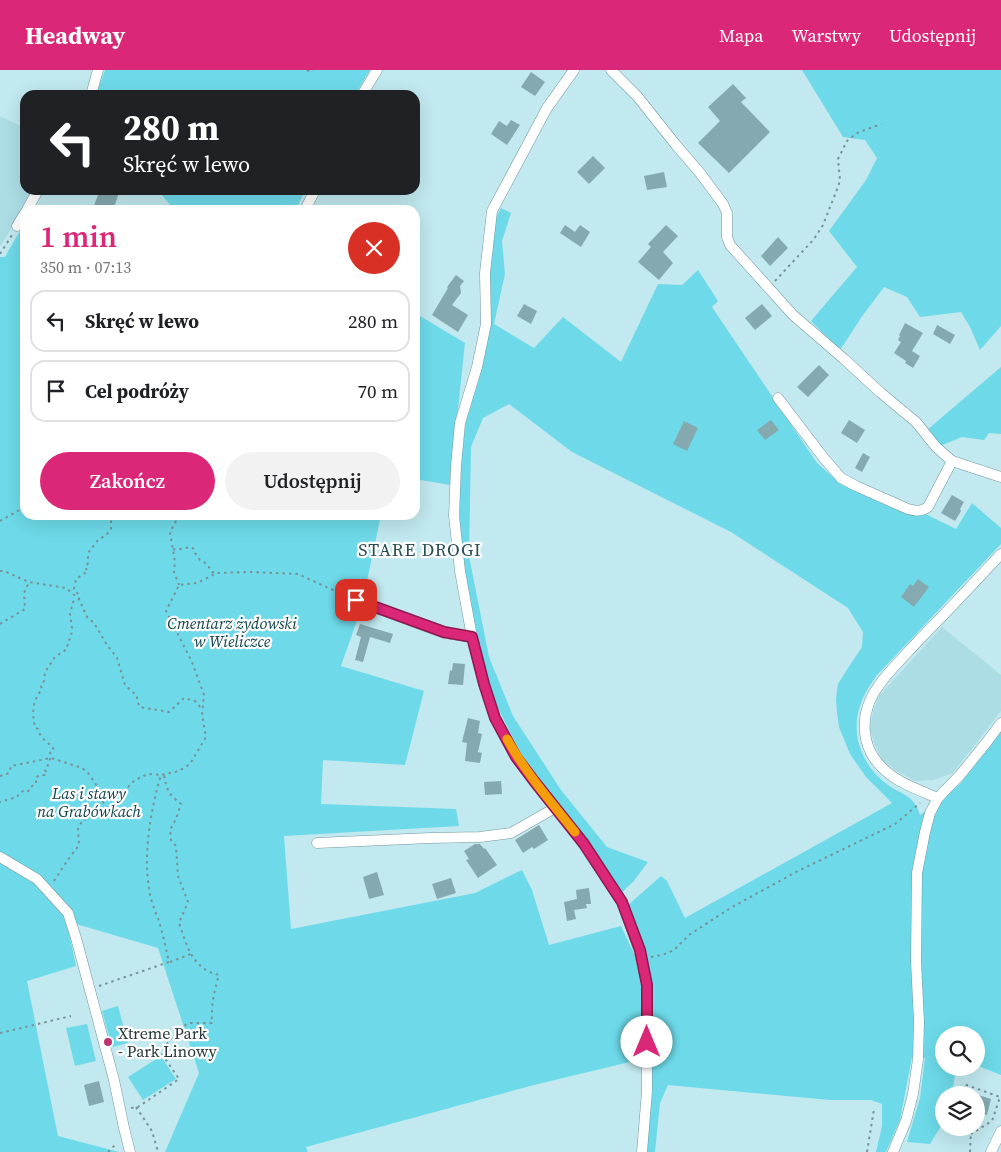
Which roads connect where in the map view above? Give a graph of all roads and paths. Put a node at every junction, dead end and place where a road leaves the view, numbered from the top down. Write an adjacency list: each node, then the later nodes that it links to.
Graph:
1 (98, 70): 7 (street)
2 (307, 70): 3 (path)
3 (312, 70)
4 (377, 70): 8 (street)
5 (574, 70): 31 (street)
6 (612, 70): 13 (street)
7 (92, 90)
8 (365, 90)
9 (881, 124): 13 (path)
10 (20, 221): 11 (street)
11 (17, 226): 12 (path)
12 (0, 254)
13 (768, 288): 15 (street)
14 (778, 398): 15 (street)
15 (952, 461): 16 (street)
16 (1001, 477)
17 (20, 510): 20 (path)
18 (112, 520): 28 (path)
19 (176, 520): 21 (path)
20 (0, 521)
21 (173, 548): 24 (path); 26 (path)
22 (1001, 554): 37 (street)
23 (0, 571): 25 (path)
24 (217, 572): 26 (path); 29 (path)
25 (29, 582): 28 (path); 30 (path)
26 (179, 585): 32 (path)
27 (360, 588): 29 (street)
28 (79, 598): 32 (path); 34 (path)
29 (356, 600): 31 (street)
30 (0, 624)
31 (472, 637): 39 (street)
32 (203, 710): 35 (path)
33 (1001, 722): 37 (street)
34 (51, 758): 36 (path); 38 (path); 40 (path)
35 (163, 774): 40 (path); 44 (path); 46 (path)
36 (0, 776)
37 (933, 796): 45 (path); 62 (street)
38 (0, 802)
39 (555, 808): 41 (street); 45 (street)
40 (111, 814): 43 (path)
41 (317, 844)
42 (0, 856): 43 (street)
43 (47, 890): 47 (street)
44 (191, 954): 46 (path); 52 (path)
45 (641, 958): 60 (street)
46 (170, 962): 47 (path)
47 (89, 990): 54 (street)
48 (71, 1016): 49 (path)
49 (0, 1033)
50 (985, 1091): 51 (path)
51 (1001, 1097): 55 (path)
52 (136, 1107): 54 (path); 59 (path)
53 (874, 1109): 61 (path)
54 (120, 1111): 58 (street)
55 (985, 1125)
56 (1001, 1131): 64 (street)
57 (971, 1136): 63 (path)
58 (130, 1152)
59 (158, 1152)
60 (642, 1152)
61 (867, 1152)
62 (893, 1152)
63 (970, 1152)
64 (991, 1152)

